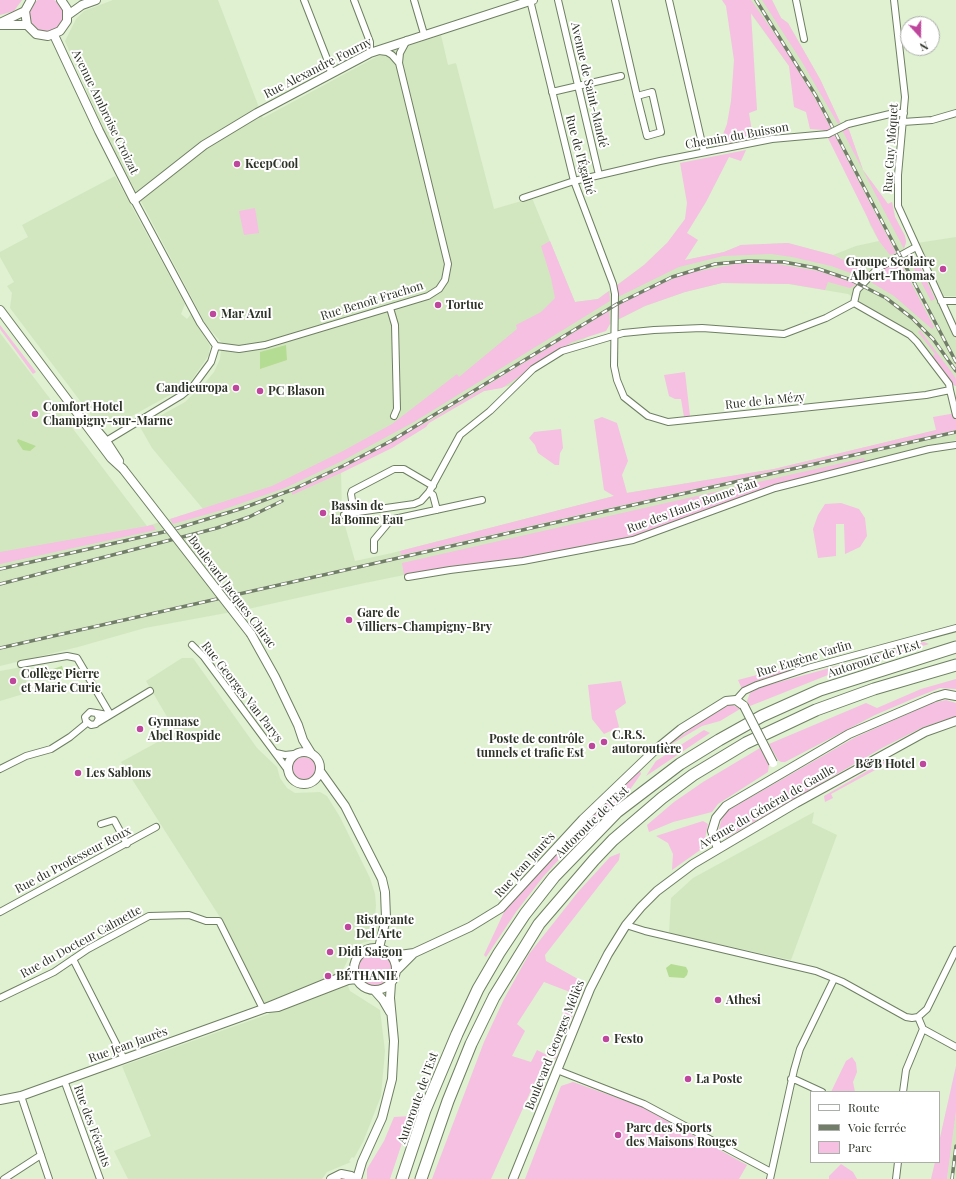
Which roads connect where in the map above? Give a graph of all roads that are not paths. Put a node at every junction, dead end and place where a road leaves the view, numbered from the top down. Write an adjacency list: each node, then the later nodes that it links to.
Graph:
1 (32, 0): 13 (main road)
2 (61, 0): 14 (main road)
3 (96, 0): 14 (main road)
4 (304, 0): 23 (street)
5 (354, 0): 21 (street)
6 (414, 0): 17 (street)
7 (531, 0): 17 (main road, Rue Alexandre Fourny); 26 (street, Rue de l'Égalité)
8 (558, 0): 25 (street, Avenue de Saint-Mandé)
9 (615, 0): 27 (street)
10 (669, 0): 31 (street)
11 (796, 0): 19 (street)
12 (894, 0): 28 (street, Rue Guy Môquet)
13 (25, 11): 15 (main road); 16 (main road)
14 (68, 15): 18 (main road)
15 (0, 24): 16 (main road)
16 (28, 25): 18 (main road)
17 (424, 34): 20 (main road, Rue Alexandre Fourny)
18 (54, 35): 35 (main road, Avenue Ambroise Croizat)
19 (804, 39)
20 (407, 40): 21 (main road, Rue Alexandre Fourny); 22 (street)
21 (372, 52): 22 (street); 23 (main road, Rue Alexandre Fourny)
22 (400, 63): 40 (street, Rue Benoît Frachon)
23 (331, 74): 35 (main road, Rue Alexandre Fourny)
24 (621, 76): 25 (street)
25 (577, 86): 26 (street); 32 (street, Avenue de Saint-Mandé)
26 (552, 92): 33 (street, Rue de l'Égalité)
27 (637, 96): 27 (street)
28 (904, 113): 30 (street, Rue Guy Môquet); 31 (street, Chemin du Buisson, bridge)
29 (956, 113): 30 (street)
30 (903, 122): 36 (street, Rue Guy Môquet)
31 (704, 152): 32 (street, Chemin du Buisson)
32 (599, 175): 33 (street, Chemin du Buisson)
33 (574, 182): 34 (street, Chemin du Buisson); 43 (street, Rue de l'Égalité)
34 (523, 198)
35 (134, 200): 44 (street)
36 (916, 247): 37 (street, Rue Guy Môquet); 39 (street)
37 (941, 301): 38 (street); 42 (street, Rue Guy Môquet)
38 (956, 301)
39 (854, 303): 43 (street); 46 (street)
40 (390, 308): 44 (street, Rue Benoît Frachon); 49 (street)
41 (0, 310): 45 (main road)
42 (956, 333)
43 (614, 337): 46 (street, Rue de la Mézy); 53 (street)
44 (216, 346): 51 (street)
45 (55, 383): 47 (main road); 50 (main road)
46 (950, 390): 48 (street)
47 (69, 401): 50 (main road); 51 (main road)
48 (956, 415)
49 (394, 416)
50 (85, 420): 51 (main road, Boulevard Jacques Chirac)
51 (103, 443): 76 (main road, Boulevard Jacques Chirac, bridge)
52 (956, 445): 62 (street, Rue des Hauts Bonne Eau)
53 (433, 486): 54 (street); 58 (street)
54 (429, 492): 56 (street); 57 (street)
55 (482, 500): 57 (street)
56 (395, 507): 58 (street); 60 (street)
57 (437, 510): 60 (street)
58 (354, 513): 59 (street)
59 (344, 515)
60 (397, 518): 61 (street)
61 (374, 550)
62 (408, 577)
63 (956, 628): 70 (street, Rue Eugène Varlin)
64 (192, 645): 77 (street, Rue Georges Van Parys)
65 (956, 647): 130 (highway, Autoroute de l’Est)
66 (21, 664): 72 (street)
67 (956, 665): 131 (highway)
68 (150, 691): 72 (street)
69 (956, 696): 81 (main road)
70 (736, 700): 80 (main road, bridge); 88 (main road, Rue Eugène Varlin)
71 (97, 714): 72 (street); 74 (street); 75 (street)
72 (109, 714): 75 (street)
73 (956, 721): 92 (main road, Avenue du Général de Gaulle)
74 (87, 723): 75 (street); 82 (street)
75 (97, 723)
76 (303, 740): 78 (main road); 79 (main road, Boulevard Jacques Chirac)
77 (276, 752): 78 (street, Rue Georges Van Parys); 83 (street, Rue Georges Van Parys)
78 (296, 753): 79 (main road); 83 (main road)
79 (311, 753): 84 (main road, Boulevard Jacques Chirac)
80 (773, 764): 81 (main road); 85 (main road)
81 (787, 768): 85 (main road)
82 (0, 769)
83 (288, 769): 86 (main road)
84 (320, 770): 86 (main road); 87 (main road, Boulevard Jacques Chirac)
85 (773, 778): 92 (main road)
86 (310, 783): 87 (main road)
87 (330, 787): 95 (main road, Boulevard Jacques Chirac)
88 (583, 819): 97 (main road, Rue Jean Jaurès)
89 (101, 824): 91 (street)
90 (156, 827): 91 (street, Rue du Professeur Roux)
91 (127, 844): 93 (street, Rue du Professeur Roux)
92 (718, 849): 94 (main road, Avenue du Général de Gaulle)
93 (0, 912)
94 (626, 925): 103 (street); 113 (main road, Boulevard Georges Méliès)
95 (379, 948): 98 (main road); 100 (main road)
96 (956, 950): 109 (street)
97 (414, 953): 98 (main road, Rue Jean Jaurès); 101 (main road, Rue Jean Jaurès)
98 (392, 956): 101 (main road)
99 (73, 959): 106 (street, Rue du Docteur Calmette); 107 (street, Rue du Docteur Calmette); 112 (street)
100 (354, 969): 102 (main road); 107 (main road, Rue Jean Jaurès)
101 (396, 971): 104 (main road, Rue Jean Jaurès)
102 (356, 979): 105 (main road); 107 (main road, Rue Jean Jaurès)
103 (834, 979): 109 (street); 114 (street)
104 (391, 983): 105 (main road); 108 (main road)
105 (375, 991): 108 (main road)
106 (0, 998)
107 (263, 1009): 112 (main road, Rue Jean Jaurès)
108 (392, 1016): 121 (main road)
109 (918, 1017): 110 (street)
110 (923, 1029): 111 (street); 117 (street)
111 (956, 1047)
112 (124, 1059): 115 (main road, Rue Jean Jaurès)
113 (557, 1070): 124 (street); 132 (main road, Boulevard Georges Méliès)
114 (791, 1079): 116 (street); 124 (street)
115 (64, 1080): 118 (main road, Rue Jean Jaurès); 127 (street, Rue des Fécants)
116 (820, 1091)
117 (903, 1091)
118 (21, 1096): 119 (main road, Rue Jean Jaurès); 120 (street)
119 (0, 1100)
120 (41, 1155): 125 (street); 126 (street)
121 (362, 1162): 123 (main road); 129 (main road)
122 (898, 1163): 133 (street)
123 (347, 1174): 128 (main road); 129 (main road)
124 (771, 1176)
125 (4, 1179)
126 (49, 1179)
127 (100, 1179)
128 (330, 1179)
129 (356, 1179)
130 (402, 1179)
131 (421, 1179)
132 (513, 1179)
133 (896, 1179)

